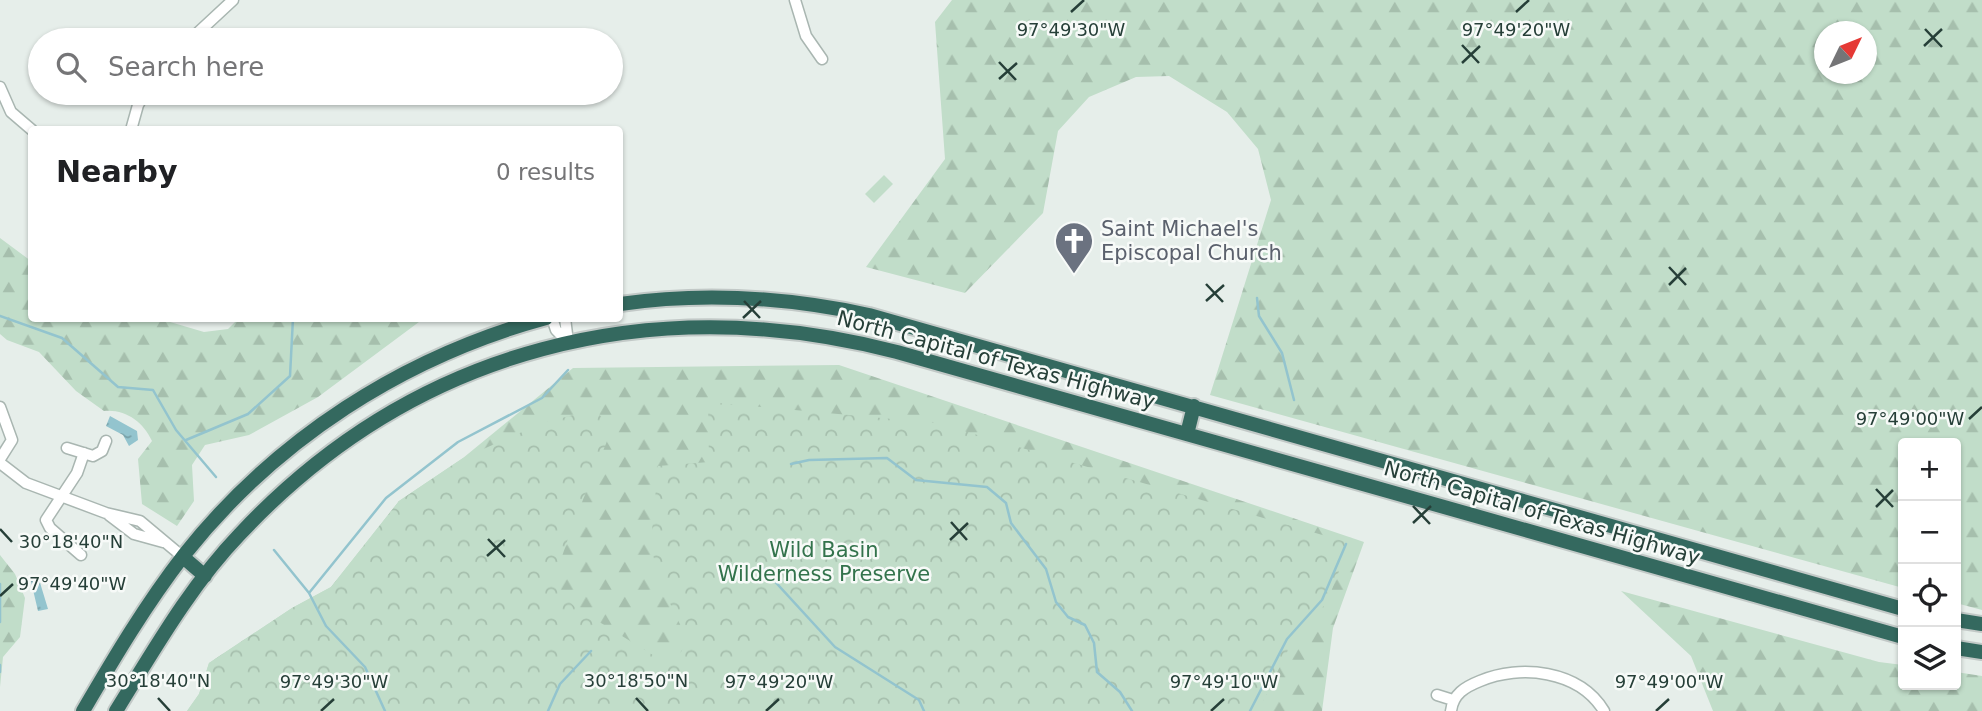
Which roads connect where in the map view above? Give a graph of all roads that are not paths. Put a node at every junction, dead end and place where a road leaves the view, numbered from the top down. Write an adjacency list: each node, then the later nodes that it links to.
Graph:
1 (233, 0): 3 (street)
2 (795, 0): 4 (street)
3 (203, 28)
4 (822, 59)
5 (0, 87): 7 (street)
6 (138, 105): 8 (street)
7 (28, 126)
8 (132, 126)
9 (623, 304): 14 (highway, North Capital of Texas Highway)
10 (535, 322): 27 (highway)
11 (553, 322): 13 (street)
12 (566, 322): 13 (street)
13 (568, 342): 16 (highway, North Capital of Texas Highway); 28 (highway, North Capital of Texas Highway)
14 (1194, 406): 16 (highway); 29 (highway, North Capital of Texas Highway)
15 (0, 407): 20 (street)
16 (1187, 434): 32 (highway, North Capital of Texas Highway)
17 (106, 442): 19 (street)
18 (67, 448): 19 (street)
19 (84, 453): 21 (street)
20 (0, 461): 21 (street)
21 (61, 496): 22 (street); 26 (street)
22 (106, 513): 23 (street); 24 (street)
23 (141, 521): 24 (street); 25 (street)
24 (134, 534): 25 (street)
25 (167, 544): 27 (street)
26 (81, 555)
27 (183, 557): 28 (highway); 37 (highway)
28 (205, 576): 38 (highway, North Capital of Texas Highway)
29 (1898, 608)
30 (1961, 621): 31 (highway)
31 (1982, 624)
32 (1898, 636)
33 (1961, 649): 34 (highway)
34 (1982, 652)
35 (1437, 695): 36 (street)
36 (1452, 706): 39 (street)
37 (83, 711)
38 (116, 711)
39 (1604, 711)

